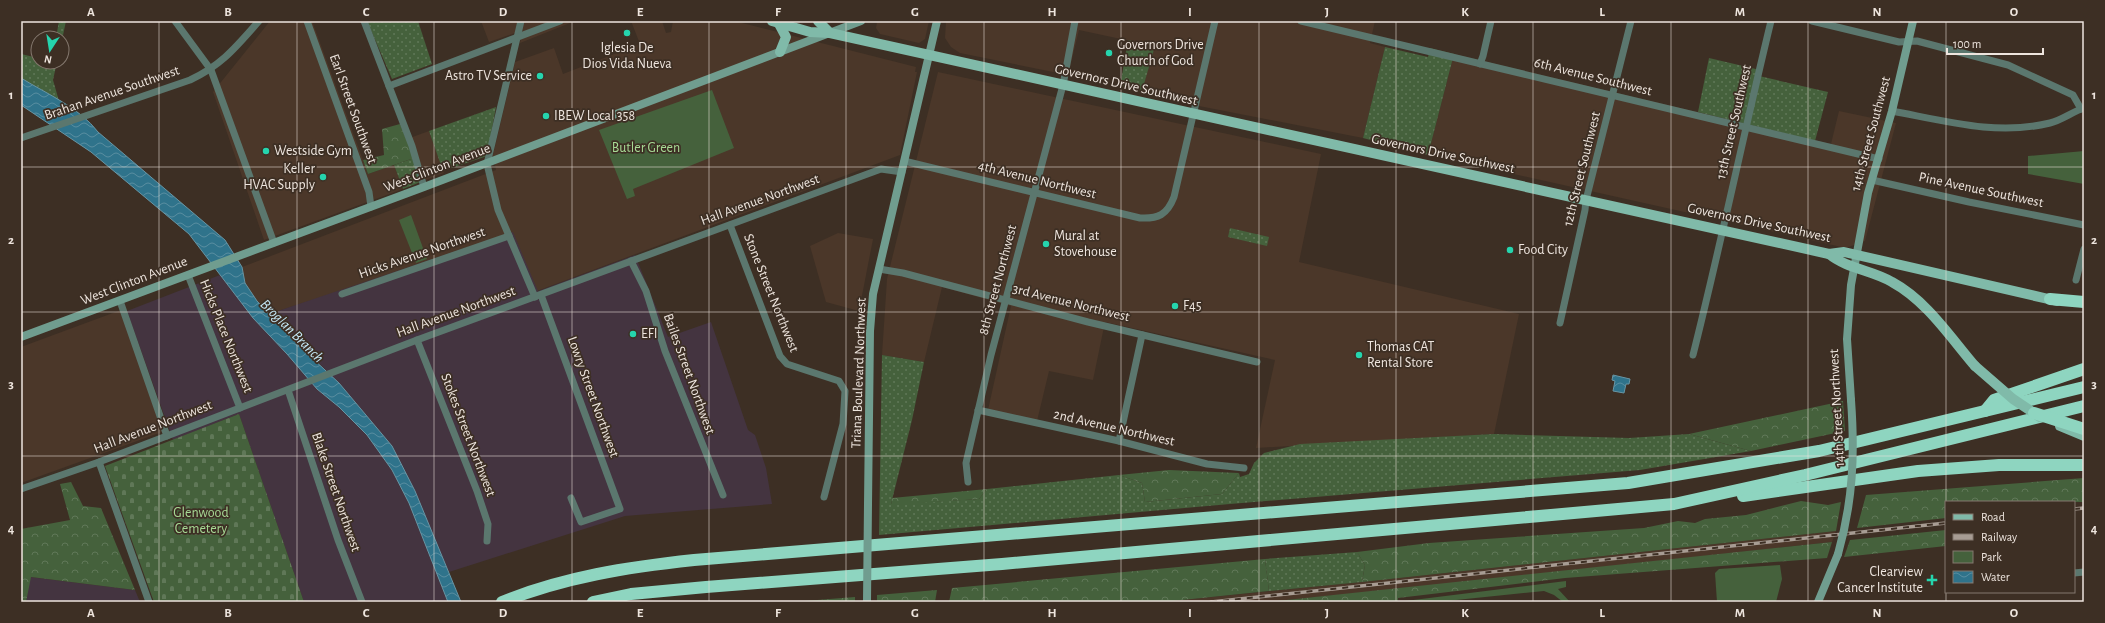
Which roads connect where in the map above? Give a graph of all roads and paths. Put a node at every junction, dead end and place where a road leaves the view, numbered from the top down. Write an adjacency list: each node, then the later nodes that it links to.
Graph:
1 (174, 21): 26 (street)
2 (259, 21): 26 (street, Brahan Avenue Southwest)
3 (306, 21): 43 (street, Earl Street Southwest)
4 (364, 21): 28 (street)
5 (521, 21): 21 (street)
6 (560, 21): 21 (street)
7 (795, 21): 19 (street)
8 (818, 21): 20 (main road)
9 (861, 21): 20 (street, West Clinton Avenue)
10 (937, 21): 24 (street, Triana Boulevard Northwest)
11 (1075, 21): 27 (street, 8th Street Northwest)
12 (1216, 21): 32 (street)
13 (1301, 21): 25 (street, 6th Avenue Southwest)
14 (1491, 21): 25 (street)
15 (1631, 21): 29 (street, 12th Street Southwest)
16 (1771, 21): 33 (street, 13th Street Southwest)
17 (1812, 21): 22 (street)
18 (1913, 21): 22 (street, 14th Street Southwest)
19 (778, 23): 20 (main road, Governors Drive Southwest); 23 (main road)
20 (830, 33): 23 (street, West Clinton Avenue); 24 (main road, Governors Drive Southwest)
21 (517, 38): 28 (street); 37 (street)
22 (1908, 42): 30 (street); 31 (street, 14th Street Southwest)
23 (780, 52): 37 (street, West Clinton Avenue)
24 (930, 56): 27 (main road, Governors Drive Southwest); 36 (street, Triana Boulevard Northwest)
25 (1480, 64): 29 (street, 6th Avenue Southwest)
26 (211, 70): 34 (street, Brahan Avenue Southwest); 48 (street)
27 (1063, 85): 32 (main road, Governors Drive Southwest); 41 (street, 8th Street Northwest)
28 (389, 86): 40 (street)
29 (1613, 95): 33 (street, 6th Avenue Southwest); 42 (street, 12th Street Southwest)
30 (2082, 109): 31 (street)
31 (1892, 111): 35 (street, 14th Street Southwest)
32 (1193, 114): 41 (street, 4th Avenue Northwest); 42 (main road, Governors Drive Southwest)
33 (1746, 128): 35 (street, 6th Avenue Southwest); 46 (street, 13th Street Southwest)
34 (21, 138)
35 (1878, 159): 39 (street, 14th Street Southwest)
36 (904, 161): 38 (street, Triana Boulevard Northwest); 41 (street, 4th Avenue Northwest)
37 (487, 164): 40 (street, West Clinton Avenue); 47 (street, Lowry Street Northwest)
38 (902, 172): 44 (street, Hall Avenue Northwest); 54 (street, Triana Boulevard Northwest)
39 (1872, 180): 45 (street, Pine Avenue Southwest); 51 (street, 14th Street Southwest)
40 (424, 187): 43 (street, West Clinton Avenue)
41 (1035, 192): 60 (street, 8th Street Northwest)
42 (1586, 200): 46 (main road, Governors Drive Southwest); 64 (street, 12th Street Southwest)
43 (371, 207): 48 (street, West Clinton Avenue)
44 (730, 225): 52 (street, Hall Avenue Northwest); 88 (street, Stone Street Northwest)
45 (2084, 225)
46 (1723, 230): 50 (main road, Governors Drive Southwest); 68 (street, 13th Street Southwest)
47 (509, 236): 57 (street, Hicks Avenue Northwest); 58 (street, Lowry Street Northwest)
48 (274, 243): 55 (street, West Clinton Avenue)
49 (2084, 249): 56 (street)
50 (1829, 254): 51 (main road, Governors Drive Southwest); 53 (main road)
51 (1857, 255): 53 (street, 14th Street Northwest); 59 (main road, Governors Drive Southwest)
52 (631, 261): 58 (street, Hall Avenue Northwest); 87 (street, Bailes Street Northwest)
53 (1856, 267): 77 (main road, bridge); 97 (street, 14th Street Northwest, bridge)
54 (879, 269): 60 (street, 3rd Avenue Northwest); 96 (street, Triana Boulevard Northwest, bridge)
55 (188, 275): 61 (street, West Clinton Avenue); 74 (street, Hicks Place Northwest)
56 (2076, 280)
57 (342, 294)
58 (538, 296): 67 (street, Hall Avenue Northwest); 89 (street, Lowry Street Northwest)
59 (2050, 299): 62 (highway); 63 (main road, Governors Drive Southwest)
60 (1006, 300): 65 (street, 3rd Avenue Northwest); 75 (street, 8th Street Northwest)
61 (120, 301): 66 (street, West Clinton Avenue); 79 (street)
62 (2084, 302)
63 (2084, 308)
64 (1560, 323)
65 (1142, 335): 69 (street, 3rd Avenue Northwest); 81 (street)
66 (21, 337)
67 (417, 340): 72 (street, Hall Avenue Northwest); 91 (street, Stokes Street Northwest)
68 (1693, 355)
69 (1257, 362)
70 (2084, 369): 76 (highway)
71 (2084, 387): 76 (highway)
72 (288, 390): 74 (street, Hall Avenue Northwest); 93 (street, Blake Street Northwest)
73 (2084, 406): 90 (highway)
74 (240, 408): 79 (street, Hall Avenue Northwest)
75 (978, 410): 81 (street, 2nd Avenue Northwest); 85 (street, 8th Street Northwest)
76 (1985, 411): 94 (highway)
77 (2034, 413): 78 (highway, bridge); 80 (main road, bridge)
78 (2084, 429)
79 (167, 436): 82 (street, Hall Avenue Northwest)
80 (2084, 436)
81 (1119, 441): 84 (street, 2nd Avenue Northwest)
82 (99, 462): 86 (street, Hall Avenue Northwest); 92 (street)
83 (2084, 465): 90 (highway)
84 (1244, 468)
85 (968, 482)
86 (21, 489)
87 (724, 495)
88 (824, 497)
89 (571, 498)
90 (1674, 504): 95 (highway)
91 (487, 541)
92 (149, 602)
93 (362, 602)
94 (502, 602)
95 (593, 602)
96 (867, 602)
97 (1818, 602)

